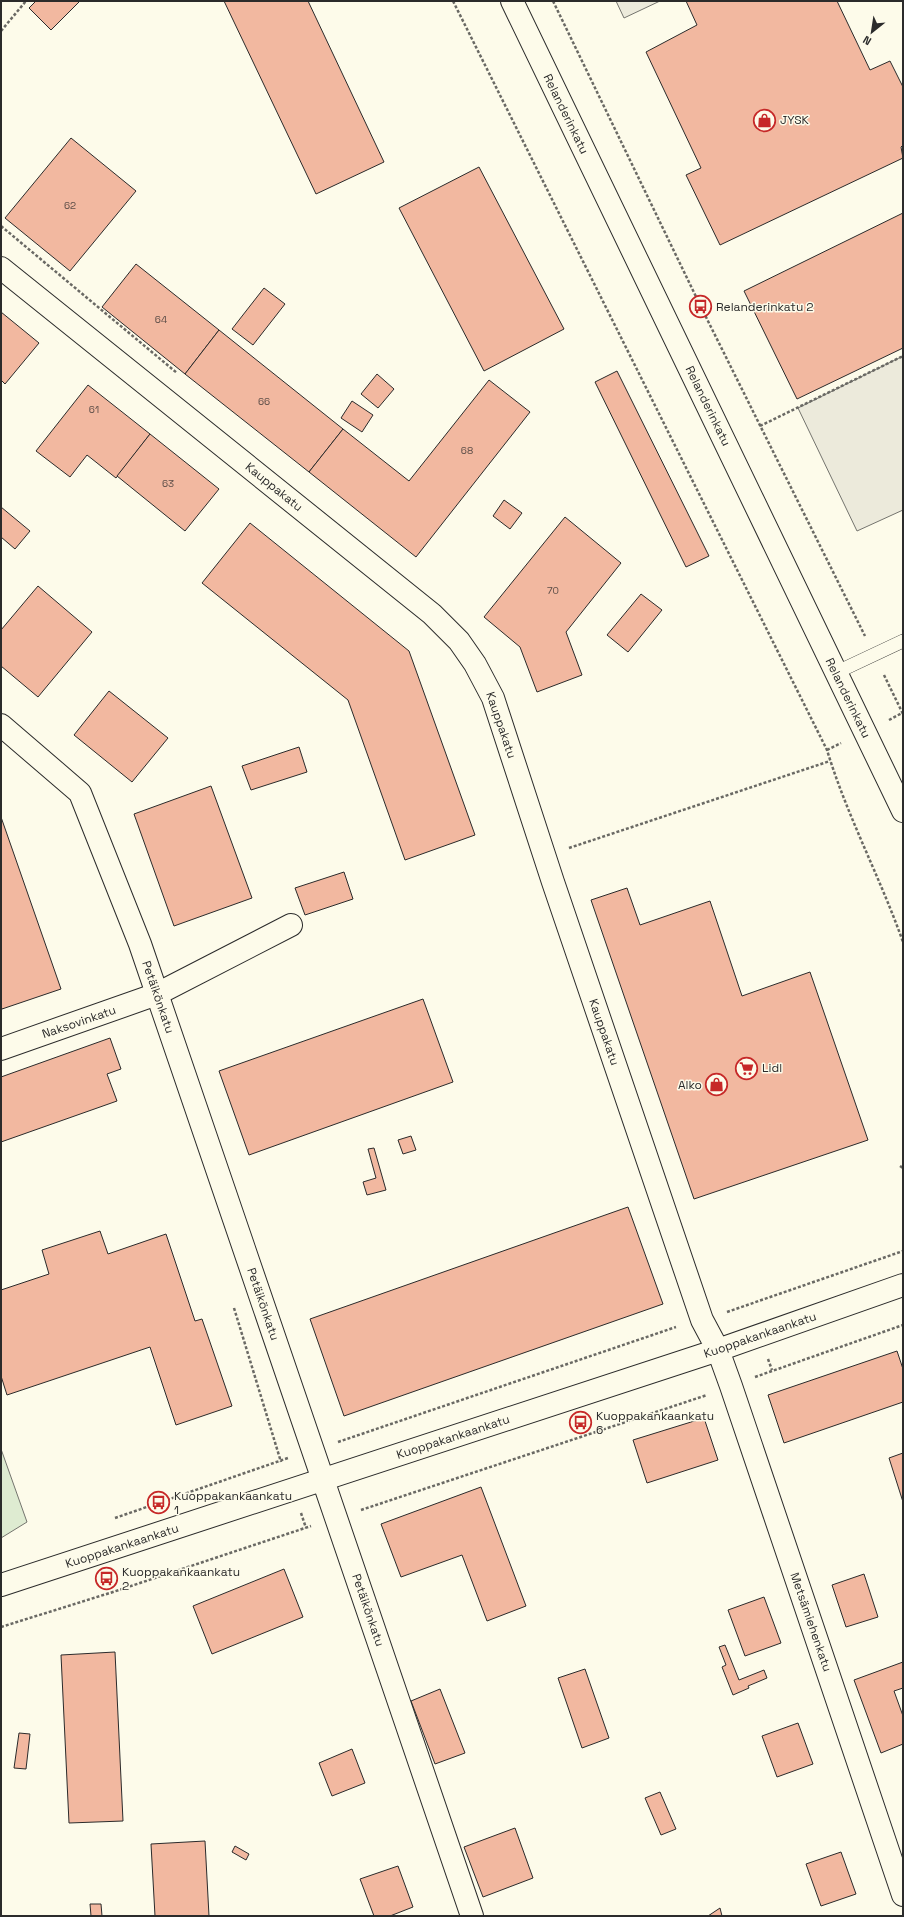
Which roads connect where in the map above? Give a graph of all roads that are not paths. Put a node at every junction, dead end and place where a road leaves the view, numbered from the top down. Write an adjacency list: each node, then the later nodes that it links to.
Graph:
1 (512, 1): 4 (street, Relanderinkatu)
2 (1, 268): 12 (street, Kauppakatu)
3 (903, 641): 4 (lane)
4 (835, 673): 6 (street, Relanderinkatu)
5 (1, 725): 9 (street, Petäikönkatu)
6 (898, 785): 7 (street, Relanderinkatu)
7 (903, 811)
8 (291, 925): 9 (street, Naksovinkatu)
9 (157, 994): 10 (street, Naksovinkatu); 13 (street, Petäikönkatu)
10 (1, 1049)
11 (903, 1284): 12 (street, Kuoppakankaankatu)
12 (718, 1350): 13 (street, Kuoppakankaankatu); 15 (street, Metsämiehenkatu)
13 (324, 1480): 14 (street, Kuoppakankaankatu); 16 (street, Petäikönkatu)
14 (1, 1585)
15 (903, 1895)
16 (472, 1916)

